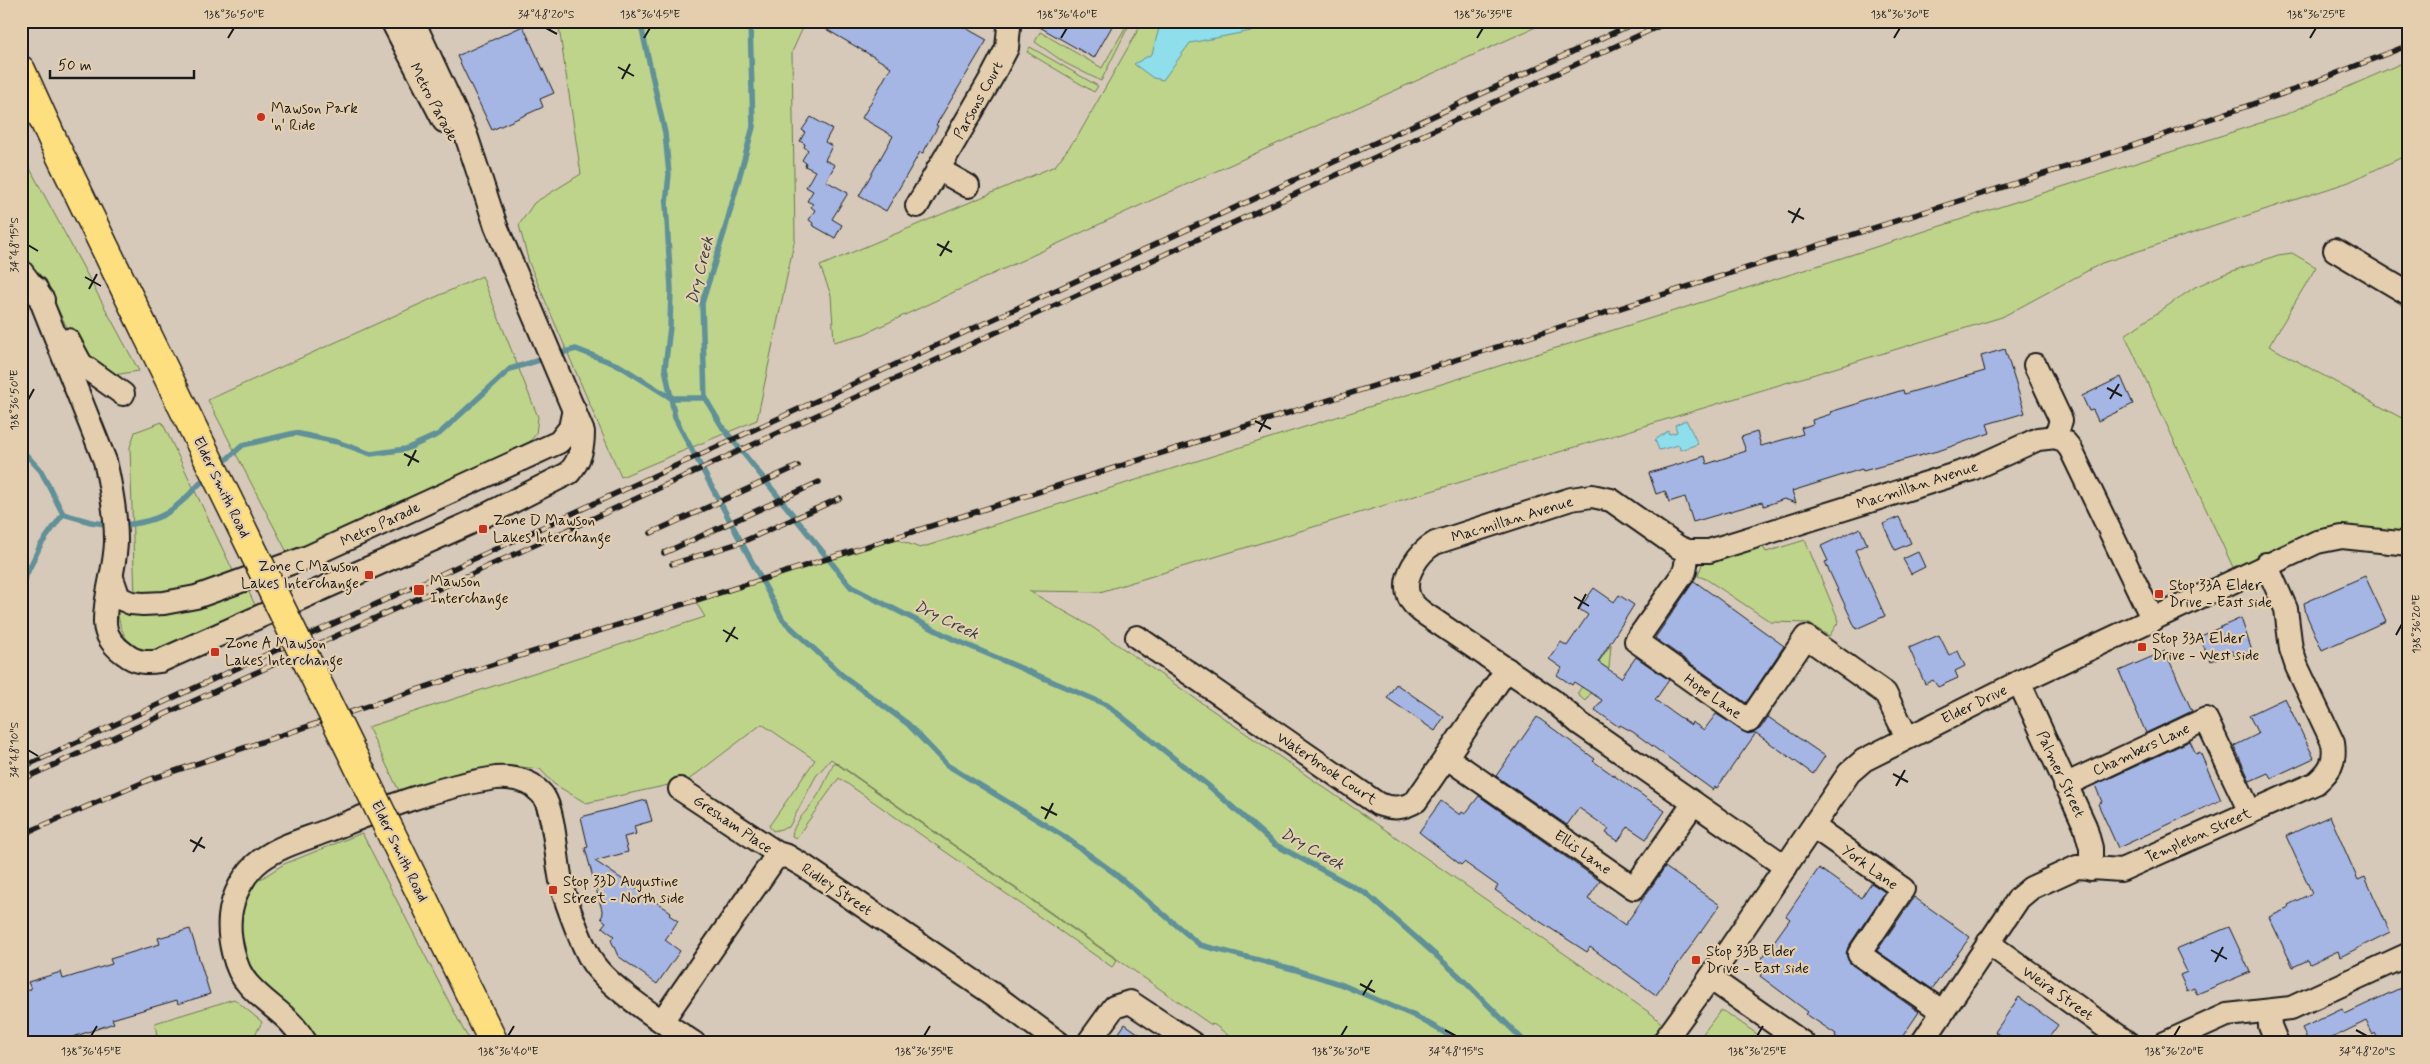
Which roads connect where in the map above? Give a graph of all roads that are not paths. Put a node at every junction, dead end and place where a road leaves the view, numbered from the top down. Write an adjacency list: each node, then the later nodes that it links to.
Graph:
1 (392, 21): 8 (street, Metro Parade)
2 (413, 21): 8 (street, Metro Parade)
3 (1006, 23): 7 (street, Parsons Court)
4 (21, 70): 6 (main road, Elder Smith Road)
5 (21, 88): 6 (main road, Elder Smith Road)
6 (56, 147): 44 (main road, Elder Smith Road, bridge)
7 (938, 169): 9 (street); 10 (street, Parsons Court)
8 (480, 179): 17 (street, Metro Parade)
9 (968, 186)
10 (917, 206)
11 (2335, 250): 14 (street)
12 (21, 271): 13 (street)
13 (36, 288): 16 (street); 22 (street)
14 (2409, 294)
15 (2035, 365): 18 (street)
16 (122, 394)
17 (574, 408): 22 (street, Metro Parade); 22 (street)
18 (2056, 437): 20 (street, Macmillan Avenue); 23 (street)
19 (2409, 544): 21 (street, Elder Drive)
20 (1688, 551): 25 (street, Macmillan Avenue); 27 (street, Hope Lane)
21 (2266, 564): 23 (street, Elder Drive); 32 (street, Templeton Street)
22 (112, 578)
23 (2153, 620): 26 (street, Elder Drive)
24 (1137, 637): 28 (street, Waterbrook Court)
25 (1507, 669): 28 (street, Waterbrook Court); 31 (street, Macmillan Avenue)
26 (2019, 682): 27 (street, Elder Drive); 29 (street, Palmer Street)
27 (1907, 737): 33 (street, Elder Drive)
28 (1446, 757): 31 (street, Ellis Lane)
29 (2065, 785): 32 (street, Chambers Lane); 36 (street, Palmer Street)
30 (680, 788): 34 (street, Gresham Place)
31 (1694, 803): 35 (street, Macmillan Avenue)
32 (2250, 812): 36 (street, Templeton Street)
33 (1814, 827): 35 (street, Elder Drive); 41 (street, York Lane)
34 (787, 856): 42 (street, Ridley Street); 46 (street, Ridley Street)
35 (1786, 867): 39 (street, Elder Drive)
36 (2091, 869): 37 (street, Templeton Street)
37 (1988, 943): 41 (street, Templeton Street); 52 (street, Weira Street)
38 (2409, 954): 40 (street)
39 (1710, 978): 49 (street, Elder Drive); 50 (street)
40 (2269, 1011): 53 (street); 54 (street)
41 (1943, 1012): 51 (street, Templeton Street)
42 (662, 1021): 43 (street); 45 (street)
43 (306, 1043)
44 (494, 1043)
45 (694, 1043)
46 (1059, 1043)
47 (1088, 1043): 48 (street)
48 (1192, 1043)
49 (1663, 1043)
50 (1803, 1043)
51 (1922, 1043)
52 (2128, 1043)
53 (2165, 1043)
54 (2277, 1043)

